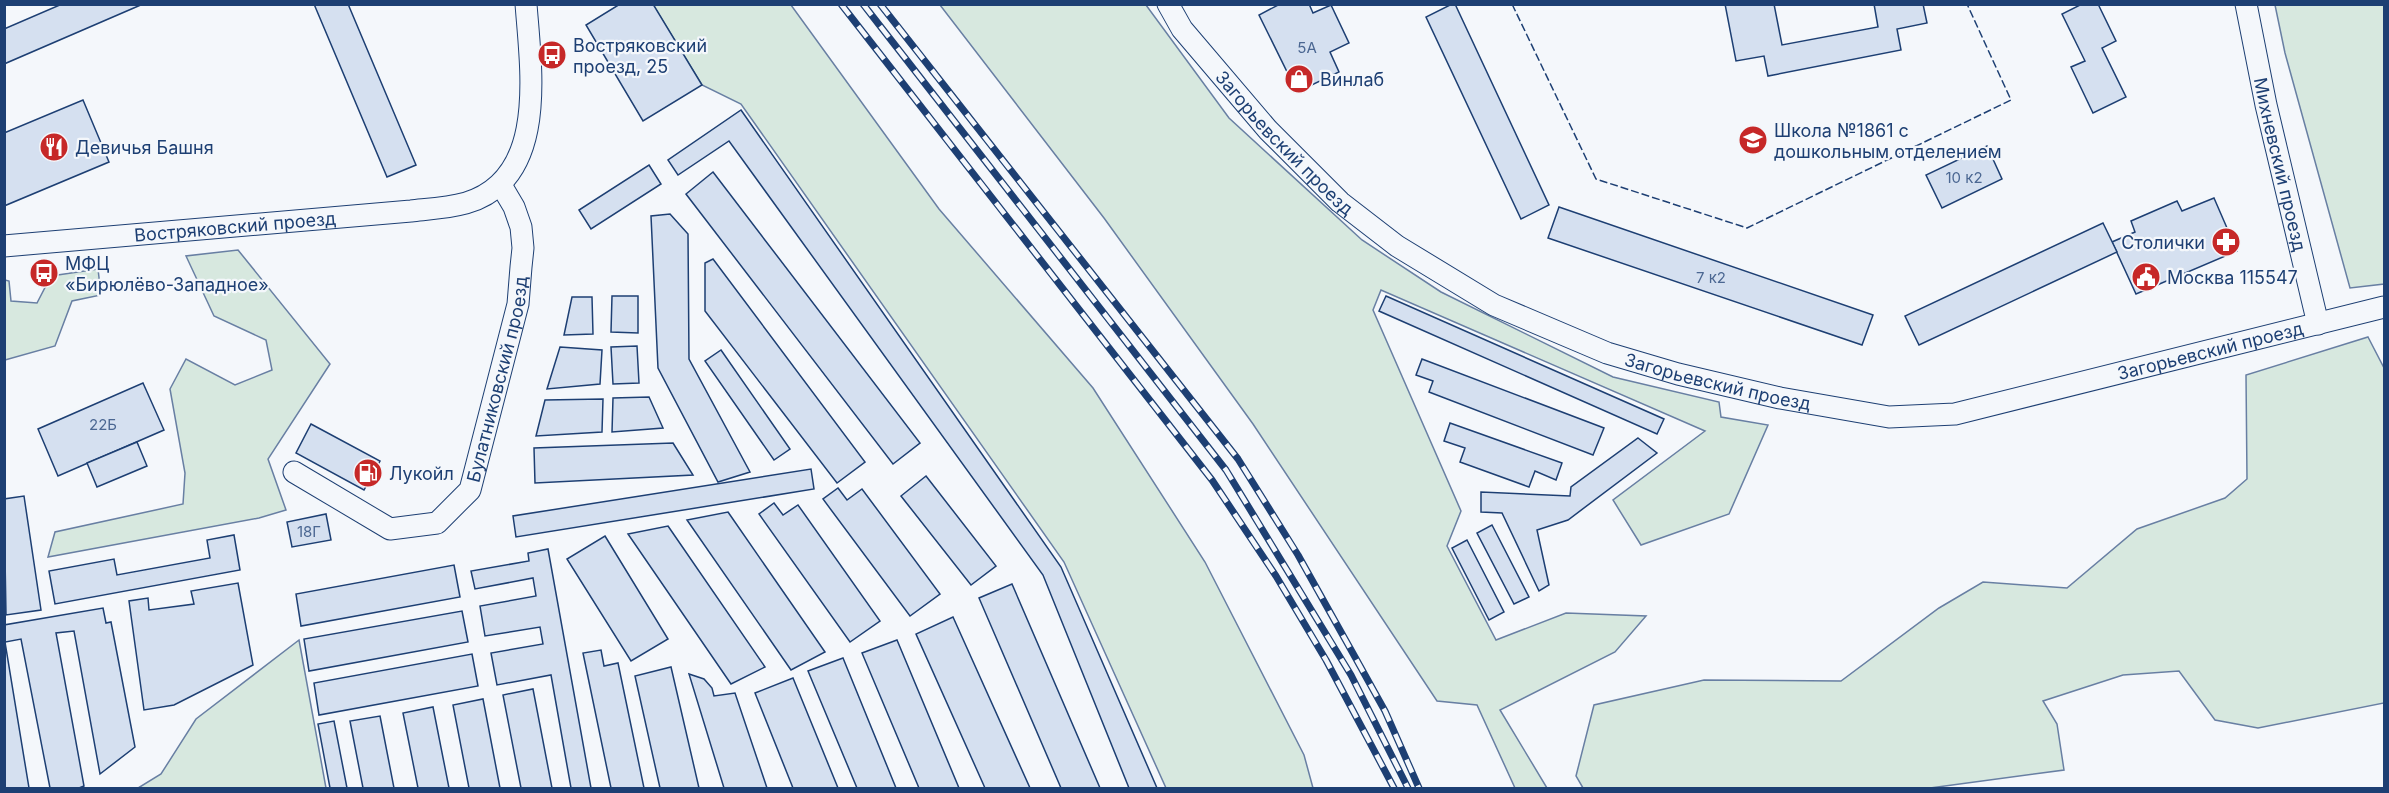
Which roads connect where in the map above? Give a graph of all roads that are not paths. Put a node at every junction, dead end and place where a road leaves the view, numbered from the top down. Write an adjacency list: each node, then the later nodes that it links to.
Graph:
1 (526, 4): 4 (street)
2 (1168, 4): 7 (street, Загорьевский проезд)
3 (2246, 4): 7 (street, Михневский проезд)
4 (501, 185): 5 (street, Востряковский проезд); 8 (street, Булатниковский проезд)
5 (4, 246)
6 (2385, 307): 7 (street, Загорьевский проезд)
7 (2318, 324)
8 (294, 472)

